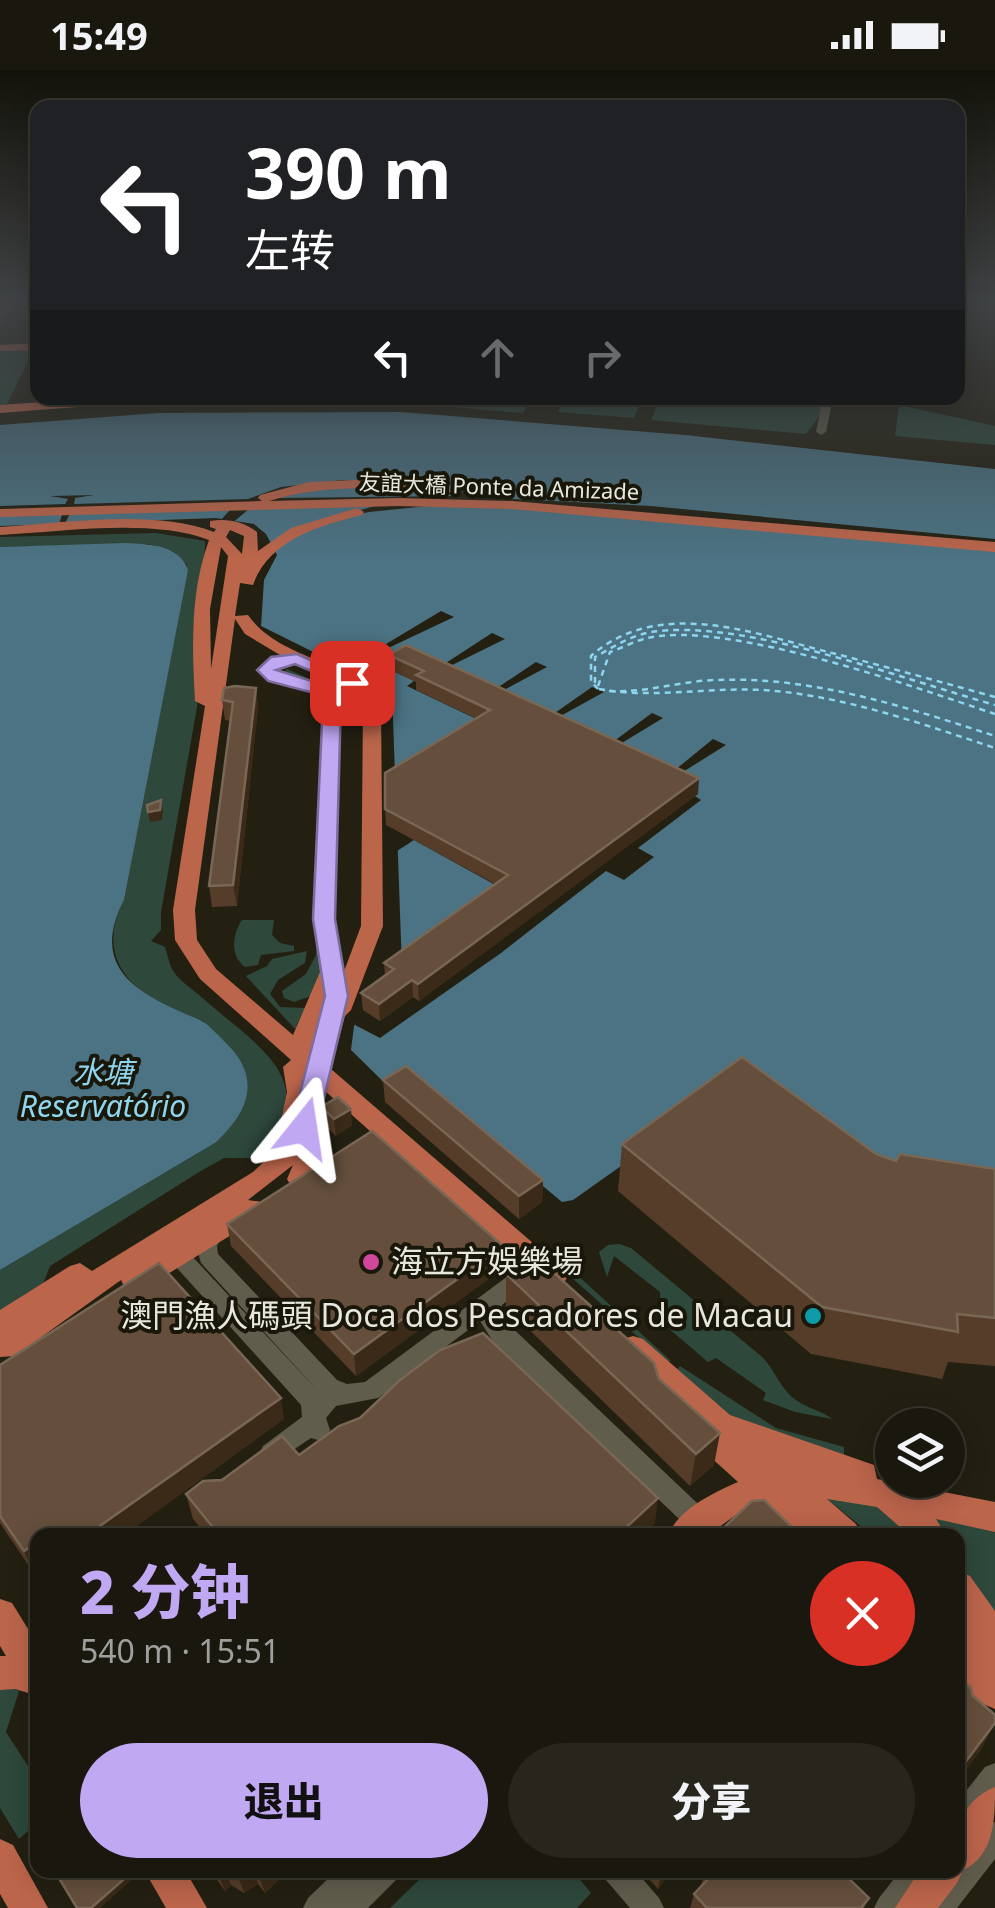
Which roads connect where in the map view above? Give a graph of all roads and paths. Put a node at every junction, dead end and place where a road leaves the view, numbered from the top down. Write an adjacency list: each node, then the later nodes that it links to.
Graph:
1 (52, 405): 3 (main road)
2 (827, 405): 4 (street)
3 (0, 409)
4 (822, 432)
5 (514, 500): 7 (main road, 友誼大橋 Ponte da Amizade); 10 (main road, 友誼大橋 Ponte da Amizade); 14 (main road)
6 (455, 503): 7 (main road, 友誼大橋 Ponte da Amizade); 10 (main road, 友誼大橋 Ponte da Amizade); 11 (main road)
7 (0, 511)
8 (171, 526): 9 (main road); 11 (main road); 14 (main road)
9 (0, 533): 14 (main road)
10 (995, 544)
11 (253, 566): 12 (main road)
12 (242, 618): 13 (main road); 14 (main road)
13 (295, 667): 15 (main road); 16 (main road); 18 (main road)
14 (209, 701): 18 (main road)
15 (372, 917): 16 (main road); 17 (main road)
16 (324, 919): 17 (main road)
17 (324, 1050): 26 (main road)
18 (296, 1060): 19 (main road); 20 (main road); 24 (main road)
19 (354, 1145): 21 (main road); 24 (main road)
20 (252, 1168): 21 (main road); 26 (main road)
21 (300, 1179): 22 (main road)
22 (213, 1234): 23 (main road); 28 (street)
23 (169, 1258): 26 (main road); 30 (street)
24 (527, 1274): 25 (street)
25 (491, 1301): 27 (street); 28 (street)
26 (1, 1338)
27 (521, 1353): 28 (street); 37 (street)
28 (346, 1394): 30 (street)
29 (701, 1408): 33 (main road); 35 (main road); 42 (main road)
30 (313, 1422): 31 (street); 32 (street)
31 (342, 1439)
32 (248, 1471)
33 (763, 1484): 39 (main road); 41 (main road)
34 (853, 1488): 36 (main road); 37 (main road); 40 (main road); 43 (main road)
35 (995, 1502)
36 (995, 1517)
37 (686, 1523): 38 (street)
38 (734, 1527)
39 (783, 1528)
40 (784, 1528)
41 (812, 1528)
42 (837, 1528)
43 (923, 1528)
44 (965, 1597): 46 (main road)
45 (5, 1630): 48 (main road)
46 (995, 1639)
47 (965, 1640): 49 (main road)
48 (30, 1667)
49 (995, 1667)
50 (965, 1673): 53 (main road)
51 (0, 1674): 52 (main road)
52 (30, 1676)
53 (980, 1706)
54 (995, 1776): 56 (street)
55 (995, 1806): 58 (main road)
56 (965, 1814)
57 (995, 1836): 60 (street)
58 (965, 1844)
59 (0, 1858): 68 (main road)
60 (965, 1874)
61 (168, 1878): 69 (main road)
62 (350, 1878): 70 (street)
63 (378, 1878): 71 (street)
64 (623, 1878): 72 (street)
65 (912, 1878): 73 (street)
66 (938, 1878): 74 (main road)
67 (962, 1878): 75 (street)
68 (29, 1908)
69 (188, 1908)
70 (318, 1908)
71 (347, 1908)
72 (649, 1908)
73 (888, 1908)
74 (914, 1908)
75 (938, 1908)

